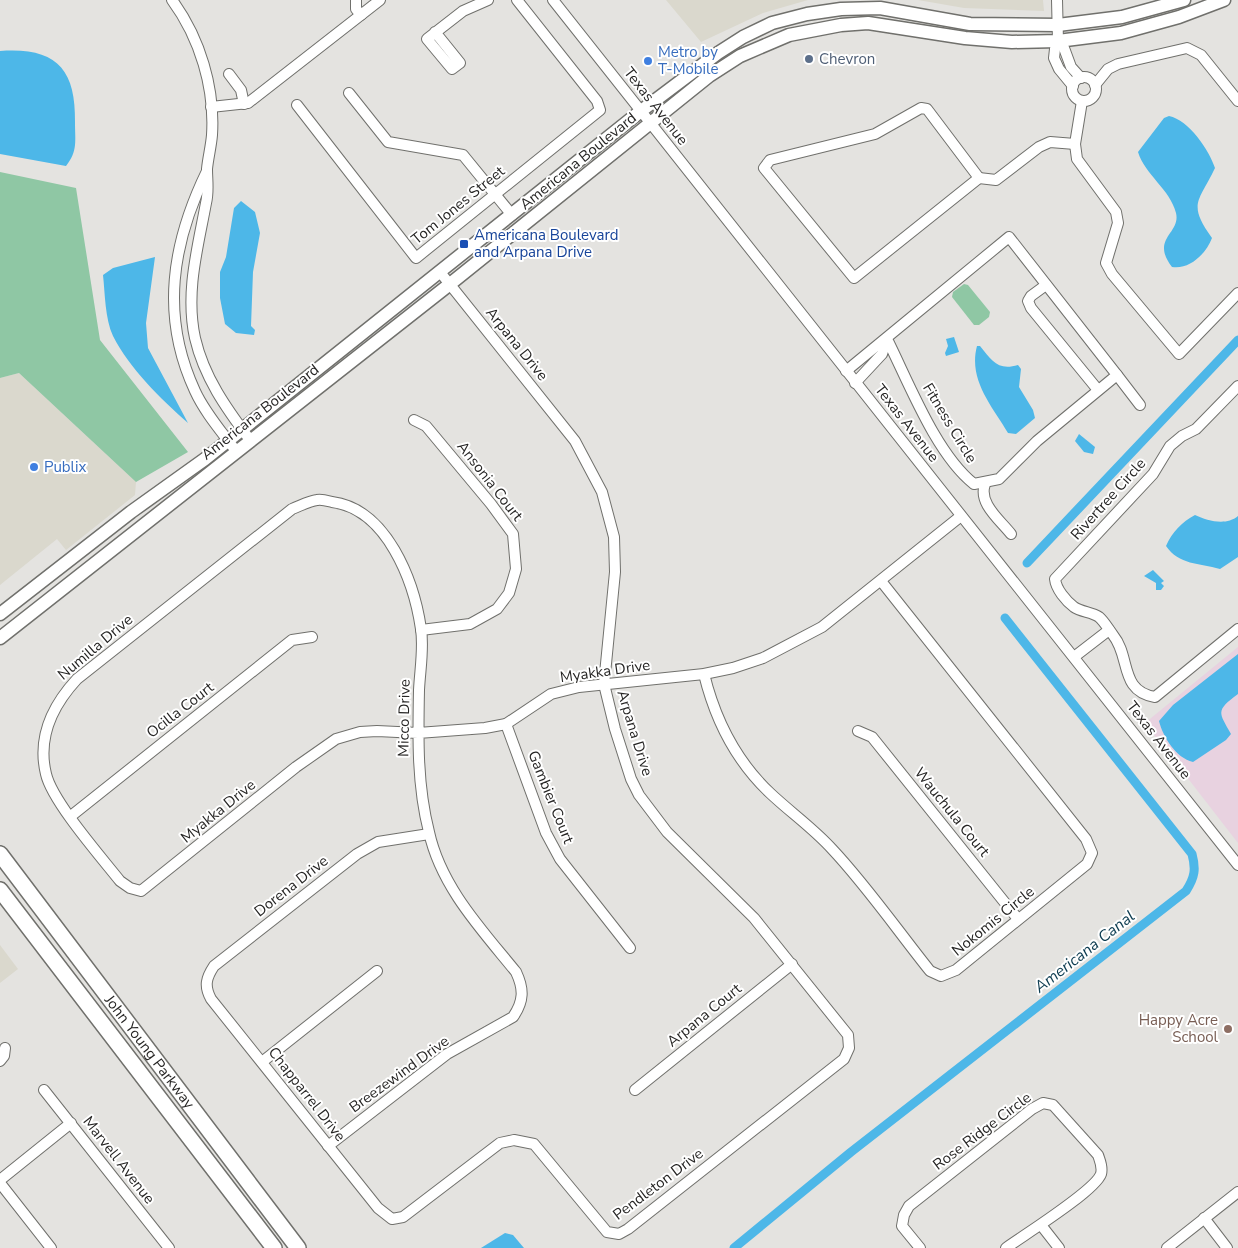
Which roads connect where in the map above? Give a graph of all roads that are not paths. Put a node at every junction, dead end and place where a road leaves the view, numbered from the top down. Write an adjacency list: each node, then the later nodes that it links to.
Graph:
1 (172, 0): 25 (street)
2 (356, 0): 11 (street)
3 (380, 0): 11 (street)
4 (488, 0): 14 (street)
5 (516, 0): 31 (street, Tom Jones Street)
6 (552, 0): 26 (street, Texas Avenue)
7 (1057, 0): 13 (street)
8 (1184, 0): 13 (main road, Americana Boulevard)
9 (1224, 0): 15 (main road, Americana Boulevard)
10 (841, 9): 12 (main road); 13 (main road, Americana Boulevard); 26 (main road, Americana Boulevard)
11 (361, 15): 23 (street)
12 (841, 25): 15 (main road, Americana Boulevard); 27 (main road, Americana Boulevard)
13 (1058, 25): 15 (street)
14 (435, 32)
15 (1058, 41): 17 (street); 19 (street)
16 (229, 74): 23 (street)
17 (1081, 78): 18 (street); 19 (street)
18 (1095, 85): 21 (street); 22 (street)
19 (1073, 86): 21 (street)
20 (349, 93): 31 (street)
21 (1082, 101): 28 (street)
22 (1238, 101)
23 (244, 104): 25 (street)
24 (297, 105): 31 (street, Tom Jones Street)
25 (211, 107): 29 (street)
26 (641, 111): 27 (street, Texas Avenue); 32 (main road, Americana Boulevard)
27 (651, 124): 34 (main road, Americana Boulevard); 38 (street, Texas Avenue)
28 (1075, 144): 30 (street); 36 (street)
29 (207, 170): 45 (street); 47 (street)
30 (979, 178): 30 (street)
31 (495, 194): 32 (street)
32 (512, 216): 33 (main road, Americana Boulevard)
33 (440, 272): 34 (street, Arpana Drive); 45 (main road, Americana Boulevard)
34 (450, 284): 46 (main road, Americana Boulevard); 65 (street, Arpana Drive)
35 (1046, 285): 37 (street); 39 (street); 42 (street)
36 (1238, 293)
37 (887, 339): 38 (street); 40 (street); 48 (street, Fitness Circle)
38 (846, 371): 40 (street, Texas Avenue)
39 (1117, 375): 42 (street); 43 (street)
40 (855, 382): 51 (street, Texas Avenue)
41 (1238, 386): 60 (street, Rivertree Circle)
42 (1098, 390): 48 (street)
43 (1140, 405)
44 (414, 420): 59 (street, Ansonia Court)
45 (242, 430): 46 (street); 47 (main road, Americana Boulevard)
46 (250, 440): 47 (main road, Americana Boulevard)
47 (232, 446): 50 (main road, Americana Boulevard); 52 (main road, Americana Boulevard)
48 (986, 484): 53 (street)
49 (292, 509): 59 (street, Micco Drive); 69 (street, Numilla Drive)
50 (130, 512): 52 (main road); 54 (main road, Americana Boulevard)
51 (961, 516): 55 (street, Myakka Drive); 63 (street, Texas Avenue)
52 (142, 526): 56 (main road, Americana Boulevard)
53 (1011, 534)
54 (58, 568): 56 (main road); 57 (main road, Americana Boulevard)
55 (880, 581): 64 (street, Myakka Drive); 75 (street, Nokomis Circle)
56 (48, 600): 61 (main road, Americana Boulevard)
57 (0, 614)
58 (1238, 629): 60 (street, Rivertree Circle)
59 (421, 630): 68 (street, Micco Drive)
60 (1109, 630): 63 (street)
61 (0, 638)
62 (312, 638): 69 (street, Ocilla Court)
63 (1074, 657): 72 (street, Texas Avenue)
64 (704, 674): 65 (street, Myakka Drive); 75 (street, Nokomis Circle)
65 (604, 684): 66 (street, Myakka Drive); 77 (street, Arpana Drive)
66 (506, 724): 68 (street, Myakka Drive); 76 (street, Gambier Court)
67 (858, 731): 75 (street, Wauchula Court)
68 (418, 733): 70 (street, Micco Drive); 73 (street, Myakka Drive)
69 (71, 816): 73 (street, Numilla Drive)
70 (429, 834): 79 (street, Micco Drive); 80 (street, Dorena Drive)
71 (0, 854): 97 (highway, John Young Parkway)
72 (1238, 865)
73 (120, 881)
74 (0, 890): 96 (highway, John Young Parkway)
75 (1018, 919)
76 (630, 948)
77 (792, 964): 82 (street, Arpana Drive); 86 (street, Arpana Court)
78 (377, 971): 84 (street)
79 (522, 986): 88 (street, Breezewind Drive)
80 (211, 999): 84 (street, Chapparrel Drive)
81 (5, 1048): 83 (street)
82 (844, 1059): 91 (street, Pendleton Drive)
83 (0, 1061)
84 (262, 1062): 88 (street, Chapparrel Drive)
85 (44, 1090): 87 (street, Marvell Avenue)
86 (635, 1090)
87 (70, 1123): 89 (street); 95 (street, Marvell Avenue)
88 (328, 1146): 91 (street, Chapparrel Drive)
89 (0, 1181): 94 (street)
90 (1238, 1192): 92 (street)
91 (378, 1208)
92 (1204, 1218): 101 (street); 102 (street)
93 (1041, 1226): 98 (street, Rose Ridge Circle); 99 (street, Rose Ridge Circle); 100 (street)
94 (50, 1248)
95 (169, 1248)
96 (274, 1248)
97 (298, 1248)
98 (920, 1248)
99 (1006, 1248)
100 (1059, 1248)
101 (1167, 1248)
102 (1227, 1248)

